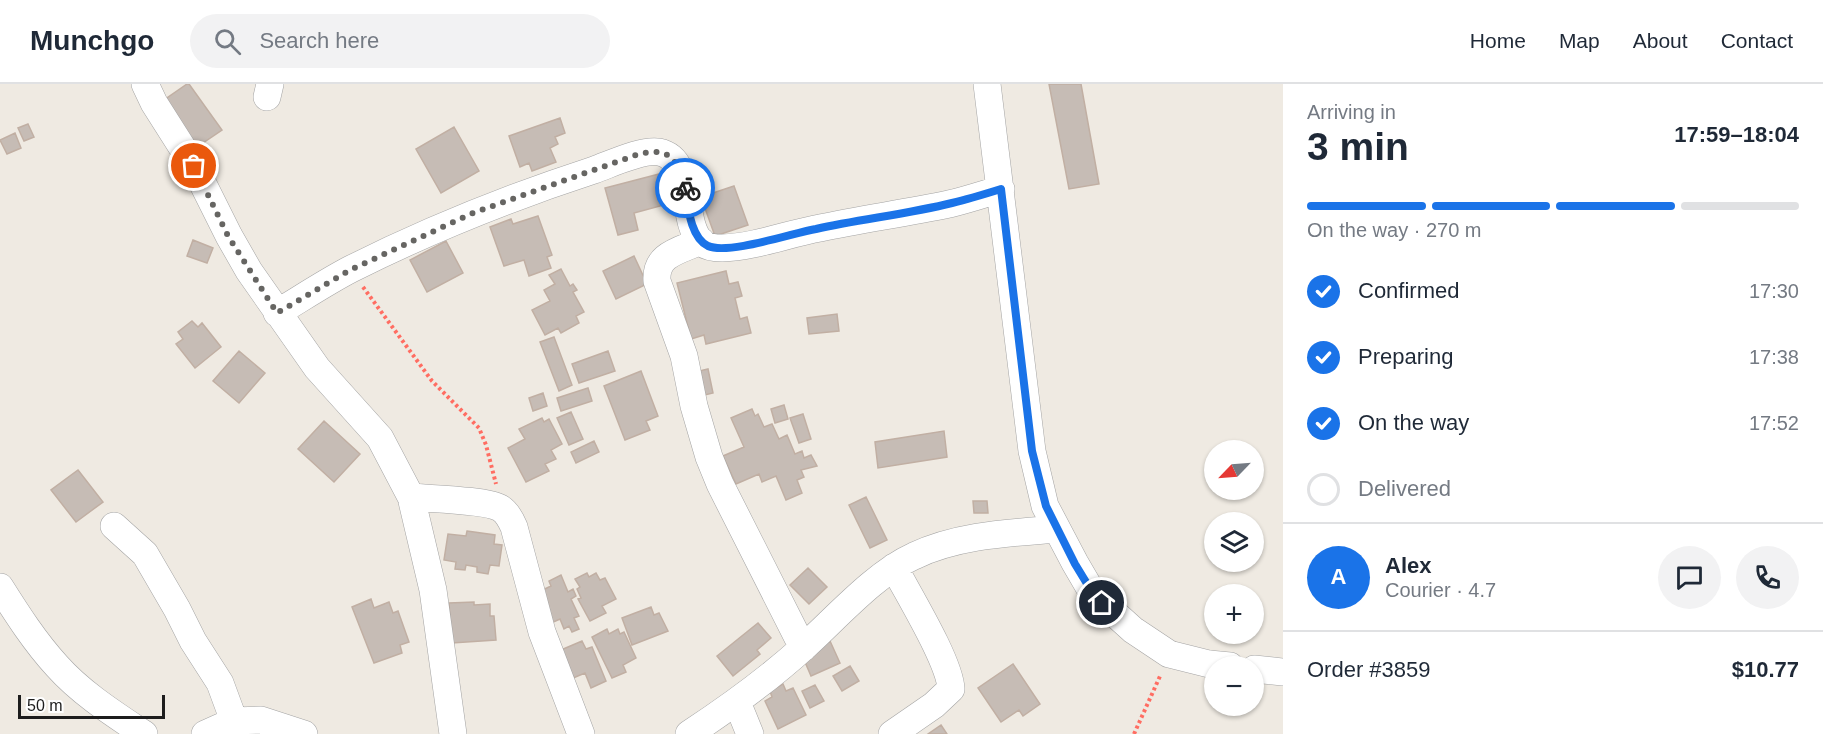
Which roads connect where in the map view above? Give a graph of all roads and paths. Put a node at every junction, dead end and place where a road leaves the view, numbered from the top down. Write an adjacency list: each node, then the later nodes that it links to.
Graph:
1 (145, 84): 6 (street)
2 (987, 84): 3 (street)
3 (1001, 189): 4 (street); 10 (street)
4 (701, 241): 5 (street); 13 (street)
5 (350, 270): 6 (street); 8 (path)
6 (277, 313): 7 (street)
7 (411, 497): 8 (street); 23 (street)
8 (501, 509): 24 (street)
9 (114, 526): 19 (street)
10 (1057, 529): 11 (street); 14 (street)
11 (894, 567): 13 (street); 27 (street)
12 (0, 587): 20 (street)
13 (803, 648): 18 (street)
14 (1169, 654): 15 (street); 28 (path)
15 (1204, 663)
16 (1264, 670): 17 (street)
17 (1283, 672)
18 (737, 702): 25 (street); 26 (street)
19 (234, 721): 21 (street); 22 (street)
20 (144, 734)
21 (205, 734)
22 (304, 734)
23 (453, 734)
24 (581, 734)
25 (689, 734)
26 (750, 734)
27 (892, 734)
28 (1134, 734)

